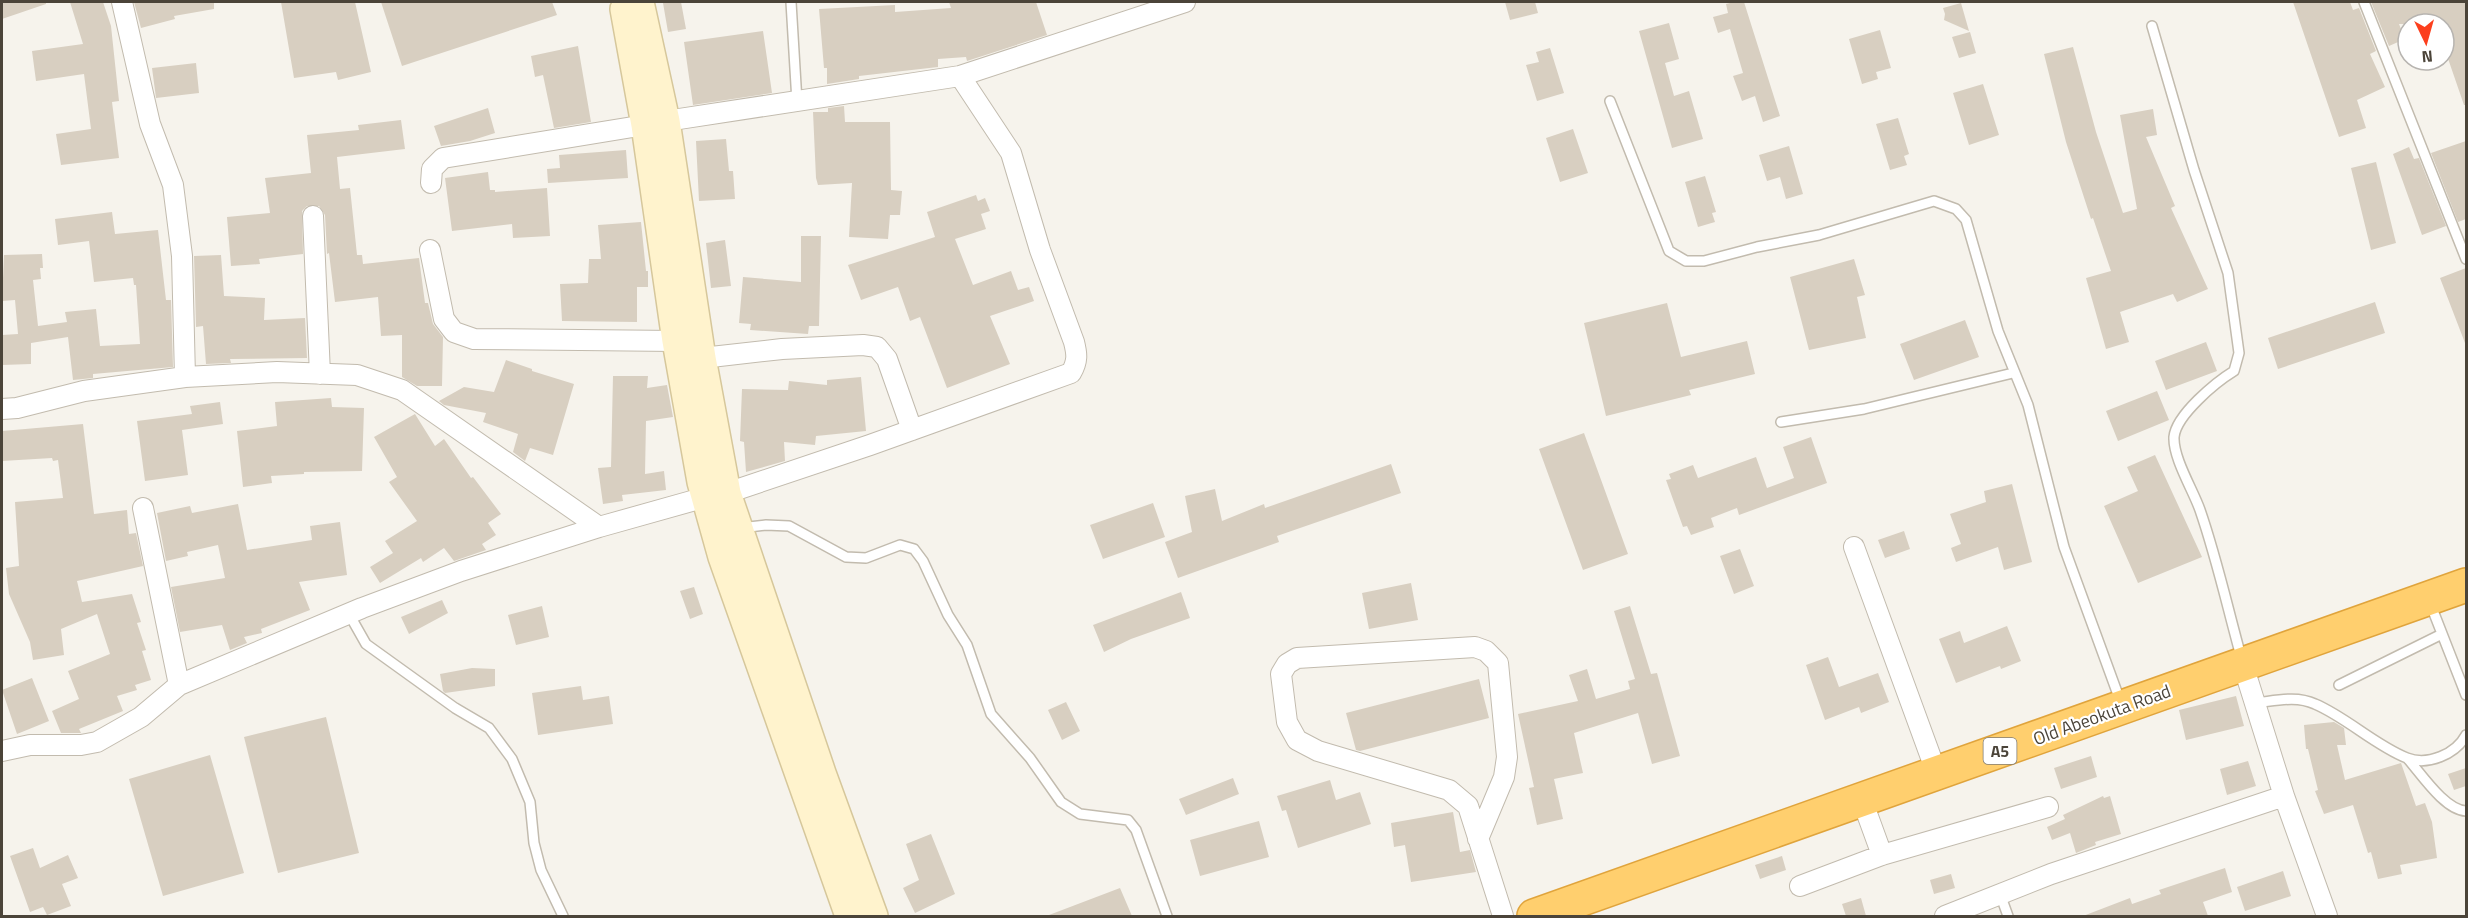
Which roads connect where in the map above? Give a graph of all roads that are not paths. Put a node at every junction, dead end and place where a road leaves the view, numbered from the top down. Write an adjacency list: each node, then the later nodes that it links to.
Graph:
1 (122, 2): 20 (street)
2 (623, 2): 11 (street)
3 (640, 2): 11 (street)
4 (791, 2): 10 (lane)
5 (1185, 2): 8 (street)
6 (2364, 2): 15 (lane)
7 (2152, 26): 33 (lane)
8 (960, 76): 10 (street); 23 (street)
9 (1610, 101): 18 (lane)
10 (797, 102): 11 (street)
11 (655, 123): 12 (street); 16 (street); 17 (street)
12 (431, 183)
13 (313, 216): 19 (street)
14 (430, 250): 16 (street)
15 (2466, 259)
16 (676, 340): 24 (street)
17 (702, 358): 23 (street); 24 (street)
18 (2013, 373): 22 (lane); 38 (lane)
19 (320, 374): 20 (street); 26 (street)
20 (185, 377): 21 (street)
21 (2, 409)
22 (1781, 422)
23 (912, 430): 24 (street)
24 (716, 495): 26 (street); 27 (street); 52 (street)
25 (143, 508): 34 (street)
26 (599, 527): 31 (street)
27 (738, 528): 53 (street); 54 (lane)
28 (1854, 547): 42 (street)
29 (2466, 588): 30 (highway, Old Abeokuta Road / A5)
30 (2428, 600): 32 (lane); 33 (highway, Old Abeokuta Road / A5)
31 (349, 614): 34 (street); 51 (lane)
32 (2442, 634): 35 (lane); 36 (lane)
33 (2243, 665): 37 (street); 38 (highway, Old Abeokuta Road / A5)
34 (179, 685): 40 (street)
35 (2339, 685)
36 (2466, 695)
37 (2255, 703): 41 (lane); 43 (street)
38 (2123, 708): 42 (highway, Old Abeokuta Road / A5)
39 (2466, 735): 41 (lane)
40 (2, 751)
41 (2408, 759): 46 (lane)
42 (1937, 774): 44 (highway, Old Abeokuta Road / A5)
43 (2284, 796): 50 (street); 59 (street)
44 (1862, 800): 48 (street); 56 (highway, Old Abeokuta Road / A5)
45 (2048, 807): 48 (street)
46 (2466, 811)
47 (1478, 839): 47 (street); 55 (street)
48 (1882, 855): 49 (street)
49 (1800, 886)
50 (2000, 894): 57 (street); 58 (lane)
51 (563, 916)
52 (849, 916)
53 (874, 916)
54 (1167, 916)
55 (1503, 916)
56 (1534, 916)
57 (1945, 916)
58 (2008, 916)
59 (2327, 916)

